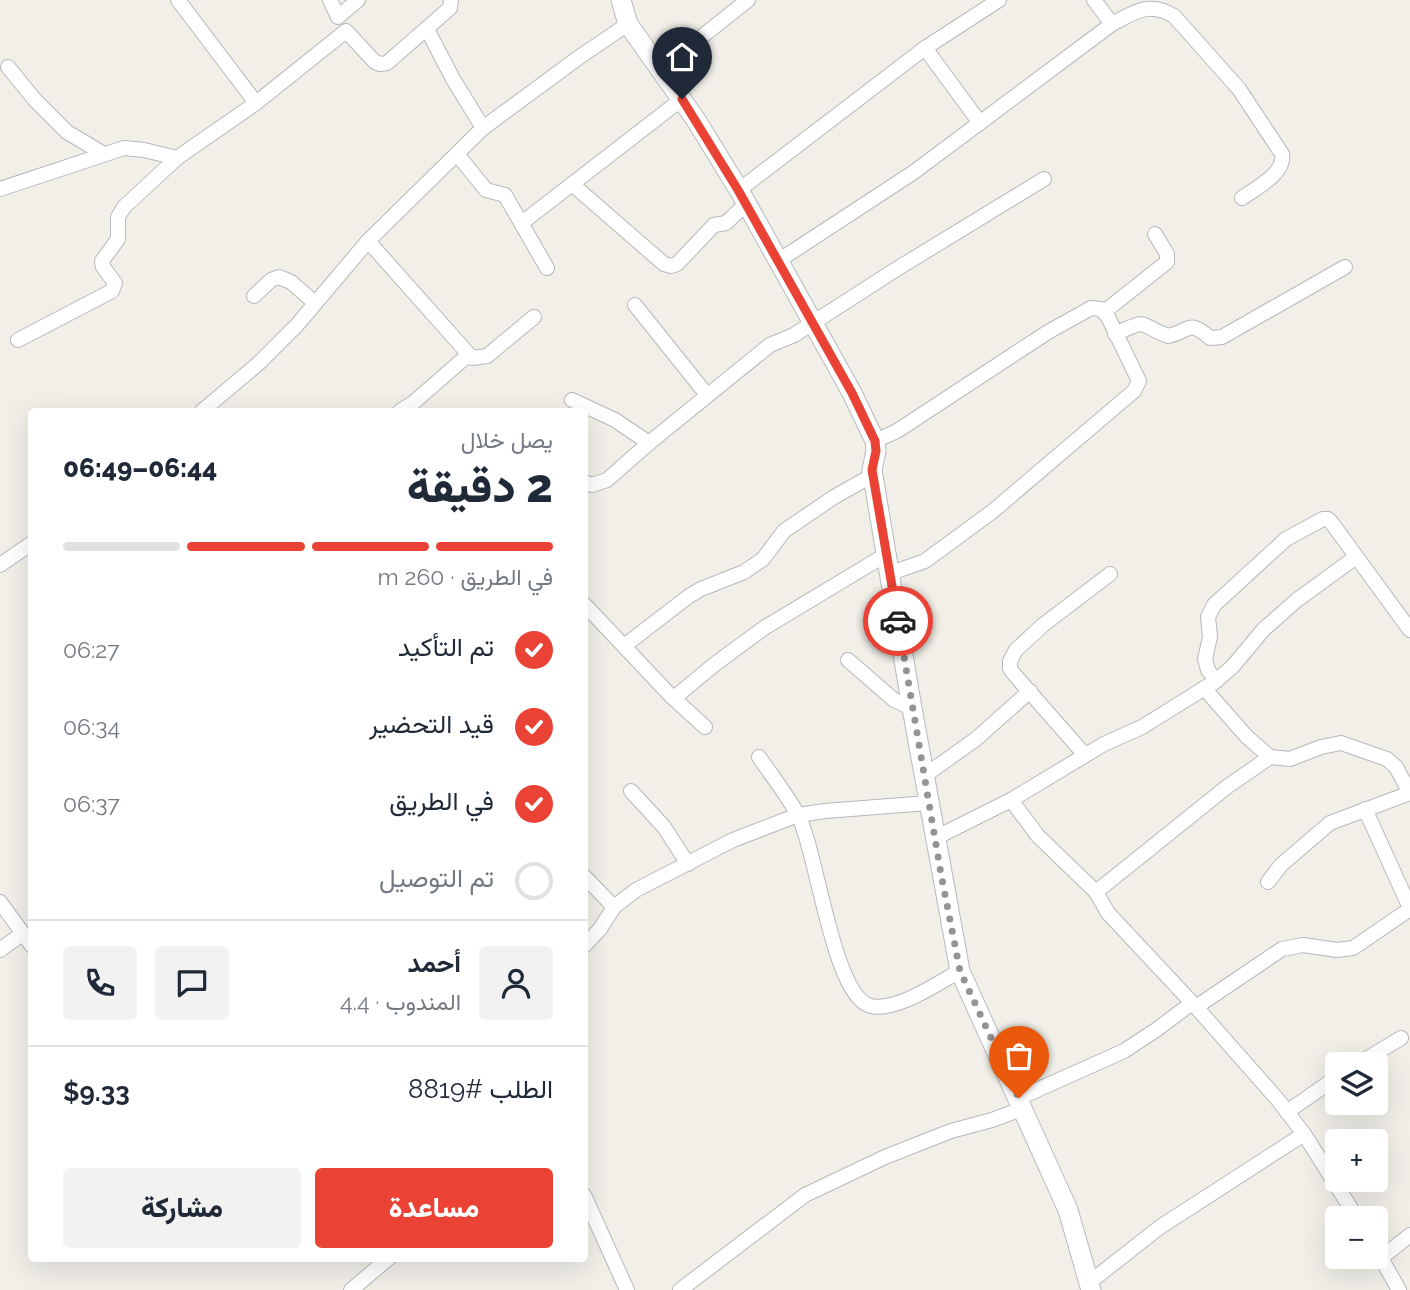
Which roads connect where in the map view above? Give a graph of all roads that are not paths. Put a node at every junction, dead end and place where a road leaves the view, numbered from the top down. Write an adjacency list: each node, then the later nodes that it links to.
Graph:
1 (178, 0): 18 (street)
2 (330, 0): 9 (street)
3 (358, 0): 9 (street)
4 (451, 0): 12 (street)
5 (621, 0): 10 (street)
6 (748, 0): 16 (street)
7 (999, 0): 14 (street)
8 (1094, 0): 11 (street)
9 (338, 17): 13 (street)
10 (628, 24): 16 (street); 20 (street)
11 (1112, 24): 19 (street); 28 (street)
12 (427, 29): 13 (street); 20 (street)
13 (346, 31): 18 (street)
14 (925, 48): 19 (street); 27 (street)
15 (8, 67): 21 (street)
16 (661, 69): 17 (street)
17 (682, 99): 25 (street); 27 (street)
18 (256, 103): 23 (street)
19 (980, 123): 32 (street)
20 (483, 128): 22 (street)
21 (104, 154): 23 (street); 26 (street)
22 (457, 154): 29 (street); 31 (street)
23 (177, 158): 42 (street)
24 (1044, 179): 40 (street)
25 (572, 184): 27 (street); 29 (street)
26 (0, 190)
27 (742, 197): 32 (street)
28 (1242, 198)
29 (523, 222): 34 (street)
30 (1155, 234): 38 (street)
31 (368, 241): 36 (street); 43 (street)
32 (778, 261): 40 (street)
33 (1345, 267): 41 (street)
34 (547, 268)
35 (254, 296): 36 (street)
36 (315, 303): 47 (street)
37 (635, 305): 44 (street)
38 (1104, 312): 41 (street); 48 (street)
39 (534, 317): 43 (street)
40 (813, 323): 44 (street); 48 (street)
41 (1115, 334): 54 (street)
42 (18, 340)
43 (468, 355): 46 (street)
44 (707, 395): 49 (street)
45 (572, 400): 49 (street)
46 (416, 407)
47 (206, 408)
48 (875, 441): 50 (street)
49 (649, 443): 51 (street)
50 (873, 475): 54 (street); 60 (street)
51 (588, 484)
52 (28, 546): 55 (street)
53 (1356, 557): 58 (street); 62 (street); 62 (street)
54 (889, 564): 64 (street); 65 (street)
55 (0, 565)
56 (1110, 574): 63 (street)
57 (588, 608): 60 (street)
58 (1405, 611): 59 (street)
59 (1410, 630)
60 (624, 646): 64 (street)
61 (848, 660): 65 (street)
62 (1210, 685): 67 (street); 69 (street)
63 (1030, 691): 67 (street); 70 (street)
64 (674, 698): 66 (street)
65 (912, 708): 70 (street)
66 (705, 727)
67 (1086, 755): 73 (street)
68 (759, 757): 76 (street)
69 (1270, 757): 72 (street); 81 (street)
70 (924, 776): 74 (street)
71 (631, 791): 78 (street)
72 (1410, 793): 75 (street)
73 (1011, 800): 77 (street); 81 (street)
74 (929, 803): 76 (street); 77 (street)
75 (1365, 809): 80 (street); 84 (street)
76 (798, 815): 78 (street); 88 (street)
77 (935, 838): 88 (street)
78 (688, 864): 83 (street)
79 (588, 880): 83 (street)
80 (1268, 882)
81 (1096, 892): 89 (street)
82 (0, 902): 85 (street)
83 (614, 907): 86 (street)
84 (1410, 908): 89 (street)
85 (27, 940): 87 (street)
86 (588, 942)
87 (0, 950)
88 (960, 971): 93 (street)
89 (1194, 1005): 93 (street); 94 (street)
90 (1401, 1038): 91 (street)
91 (1378, 1052)
92 (1325, 1085): 94 (street)
93 (1021, 1103): 102 (street); 105 (street)
94 (1287, 1112): 95 (street)
95 (1304, 1134): 97 (street); 102 (street)
96 (588, 1204): 104 (street)
97 (1349, 1206)
98 (1410, 1235): 99 (street)
99 (1388, 1247)
100 (384, 1262): 103 (street)
101 (1387, 1269): 106 (street)
102 (1091, 1286)
103 (351, 1290)
104 (627, 1290)
105 (680, 1290)
106 (1399, 1290)

